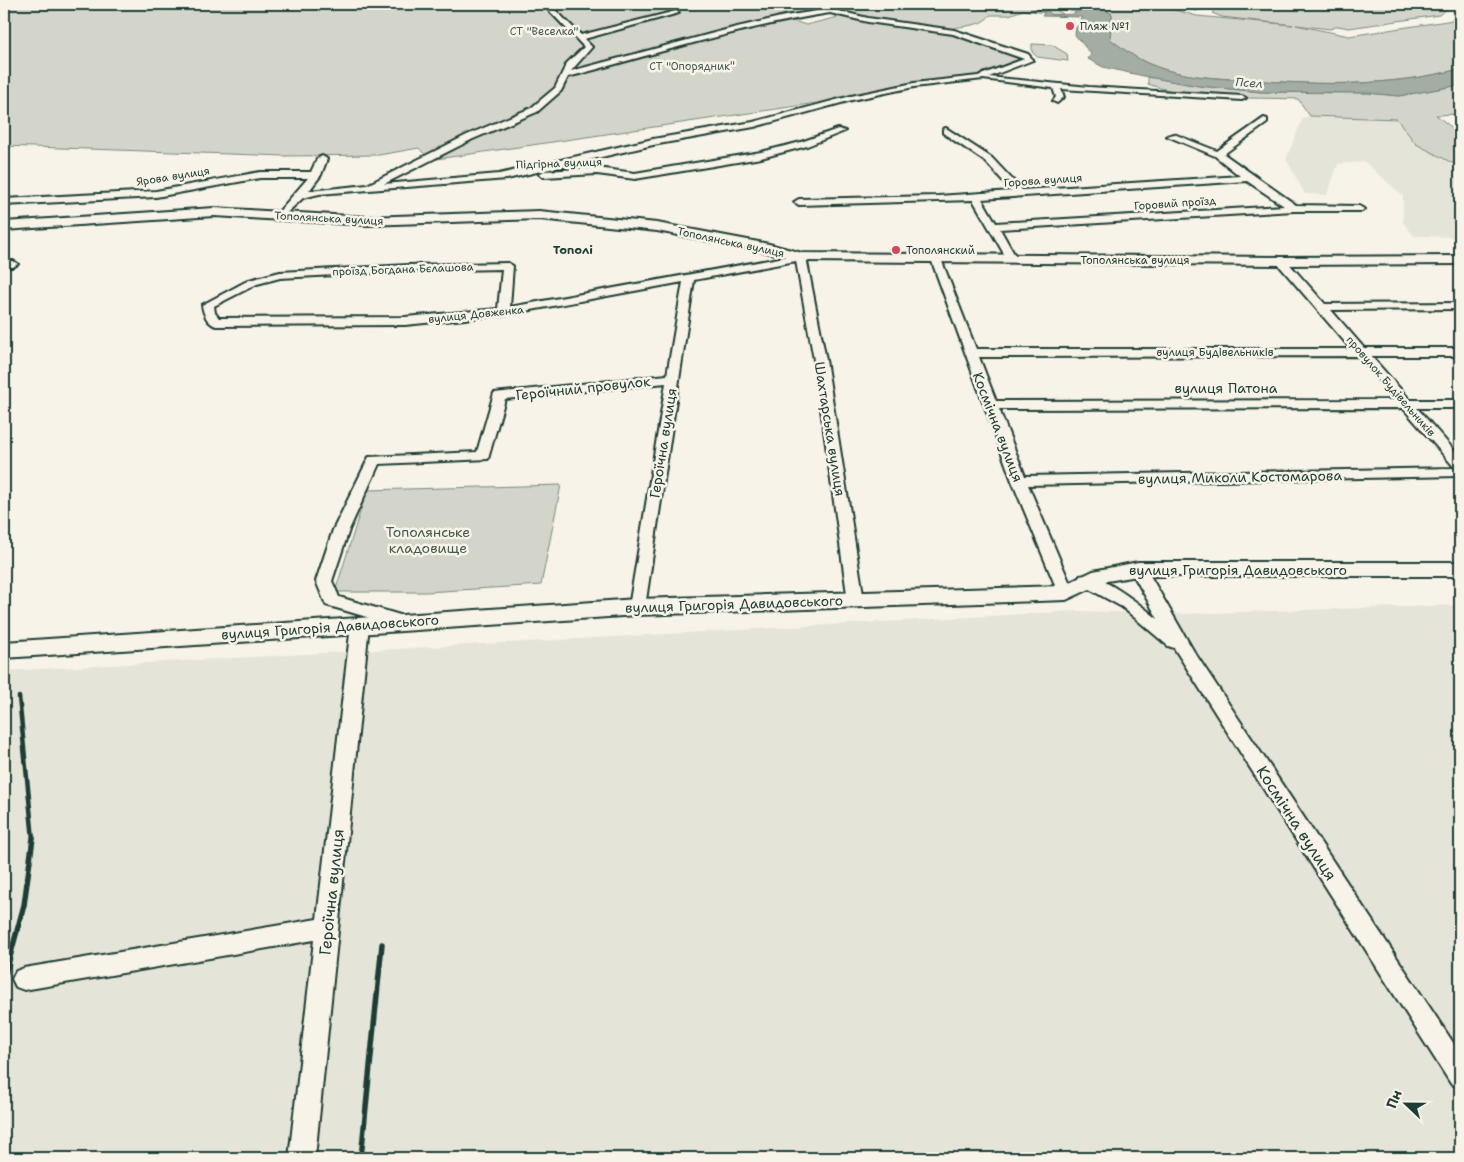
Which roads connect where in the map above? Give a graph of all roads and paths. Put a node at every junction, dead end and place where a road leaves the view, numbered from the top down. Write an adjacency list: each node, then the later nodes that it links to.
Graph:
1 (546, 4): 3 (street)
2 (676, 13): 3 (street)
3 (579, 38): 4 (street)
4 (566, 75): 5 (street); 18 (street)
5 (979, 78): 6 (street); 16 (street)
6 (1056, 85): 7 (street); 8 (street)
7 (1242, 98)
8 (1057, 101)
9 (1264, 121): 13 (street)
10 (842, 131): 16 (street, Підгірна вулиця)
11 (946, 131): 20 (street)
12 (1170, 136): 13 (street)
13 (1218, 154): 17 (street)
14 (322, 159): 15 (street)
15 (316, 175): 19 (street); 22 (street, Ярова вулиця)
16 (498, 177): 18 (street, Підгірна вулиця)
17 (1249, 178): 20 (street, Горова вулиця); 24 (street)
18 (370, 188): 19 (street, Підгірна вулиця)
19 (303, 194): 26 (street)
20 (1020, 194): 21 (street, Горова вулиця)
21 (976, 196): 23 (street, Горова вулиця); 28 (street)
22 (4, 202)
23 (799, 202)
24 (1294, 208): 25 (street, Горовий проїзд); 28 (street, Горовий проїзд)
25 (1359, 209)
26 (281, 215): 27 (street, Тополянська вулиця); 29 (street, Тополянська вулиця)
27 (4, 226)
28 (993, 226): 31 (street)
29 (801, 257): 30 (street, Тополянська вулиця); 34 (street, вулиця Довженка); 53 (street, Шахтарська вулиця)
30 (936, 259): 31 (street, Тополянська вулиця); 41 (street, Космічна вулиця)
31 (1012, 259): 33 (street, Тополянська вулиця)
32 (1460, 260): 33 (street, Тополянська вулиця)
33 (1281, 261): 37 (street, провулок Будівельників)
34 (689, 278): 38 (street, вулиця Довженка); 42 (street, Героїчна вулиця)
35 (253, 282): 38 (street, проїзд Богдана Бєлашова); 38 (street, вулиця Довженка)
36 (1460, 306): 37 (street)
37 (1322, 307): 39 (street, провулок Будівельників)
38 (504, 312)
39 (1361, 352): 40 (street, вулиця Будівельників); 41 (street, вулиця Будівельників); 43 (street, провулок Будівельників)
40 (1460, 352)
41 (970, 353): 45 (street, Космічна вулиця)
42 (673, 378): 54 (street, Героїчна вулиця); 55 (street, Героїчний провулок)
43 (1406, 404): 44 (street, вулиця Патона); 45 (street, вулиця Патона); 46 (street, провулок Будівельників)
44 (1460, 404)
45 (992, 405): 48 (street, Космічна вулиця)
46 (1460, 465)
47 (1460, 472): 48 (street, вулиця Миколи Костомарова)
48 (1019, 481): 52 (street, Космічна вулиця)
49 (1138, 568): 50 (street, вулиця Григорія Давидовського); 51 (street, вулиця Григорія Давидовського); 58 (street, Космічна вулиця)
50 (1460, 569)
51 (1086, 580): 52 (street, вулиця Григорія Давидовського); 58 (street)
52 (1066, 593): 53 (street, вулиця Григорія Давидовського)
53 (856, 601): 54 (street, вулиця Григорія Давидовського)
54 (637, 606): 55 (street, вулиця Григорія Давидовського)
55 (404, 622): 56 (street, вулиця Григорія Давидовського)
56 (360, 625): 57 (street, вулиця Григорія Давидовського); 59 (street, Героїчна вулиця)
57 (4, 650)
58 (1187, 654): 61 (street, Космічна вулиця)
59 (327, 928): 60 (street); 62 (street, Героїчна вулиця)
60 (24, 979)
61 (1460, 1074)
62 (302, 1158)

